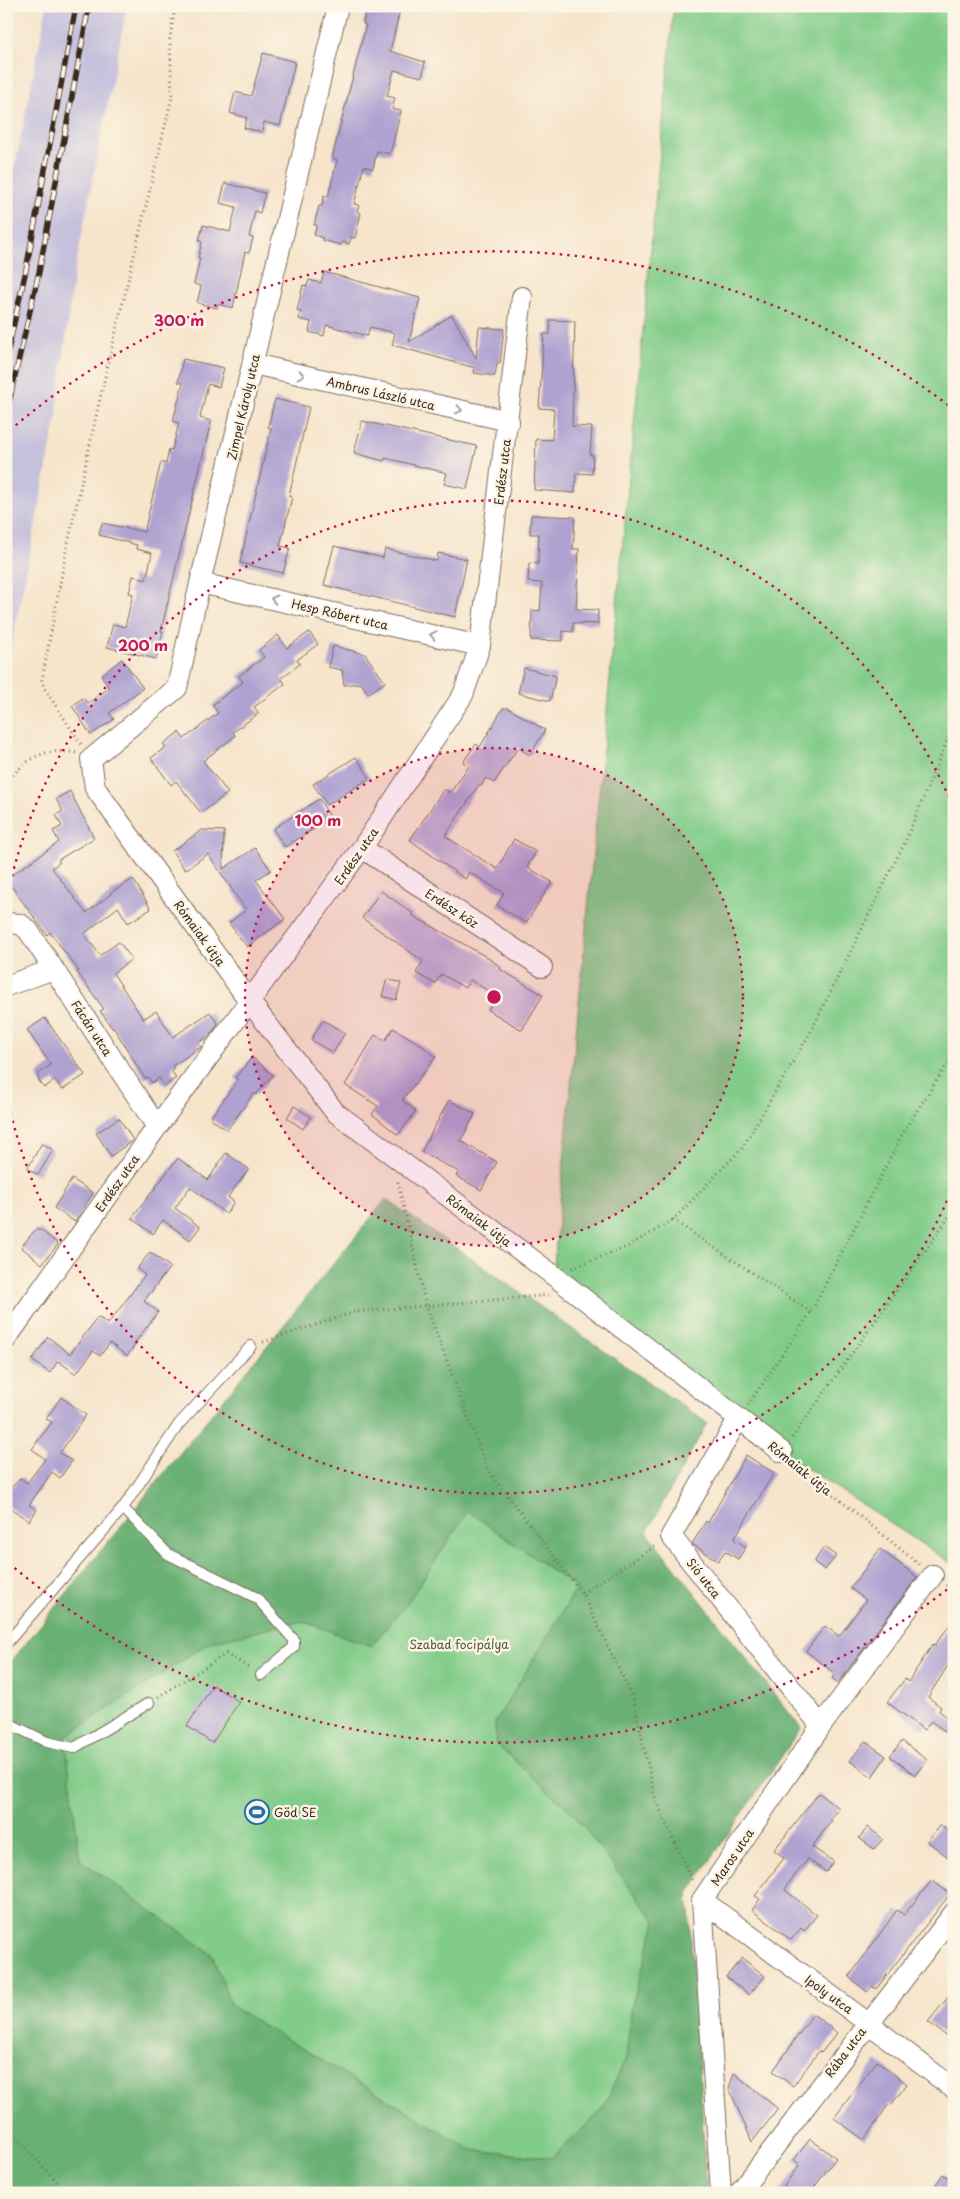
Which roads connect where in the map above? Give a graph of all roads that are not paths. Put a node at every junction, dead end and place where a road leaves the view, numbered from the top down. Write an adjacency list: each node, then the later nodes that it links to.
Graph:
1 (338, 6): 3 (street, Zimpel Károly utca)
2 (522, 297): 4 (street, Erdész utca)
3 (253, 364): 4 (street, Ambrus László utca, one-way to 4); 5 (street, Zimpel Károly utca)
4 (509, 421): 6 (street, Erdész utca)
5 (200, 582): 6 (street, Hesp Róbert utca, one-way to 5); 7 (street, Zimpel Károly utca)
6 (480, 646): 8 (street, Erdész utca)
7 (91, 765): 13 (street, Rómaiak útja)
8 (362, 848): 10 (street, Erdész köz); 13 (street, Erdész utca)
9 (6, 923): 11 (street, Fácán utca)
10 (542, 967)
11 (54, 969): 12 (street); 14 (street, Fácán utca)
12 (6, 986)
13 (250, 1002): 14 (street, Erdész utca); 17 (street, Rómaiak útja)
14 (157, 1126): 15 (street, Erdész utca)
15 (6, 1339)
16 (251, 1346): 19 (lane)
17 (738, 1419): 18 (street, Rómaiak útja); 25 (street, Sió utca)
18 (782, 1452)
19 (123, 1508): 21 (lane); 22 (lane)
20 (933, 1575): 25 (street, Maros utca)
21 (6, 1644)
22 (261, 1675)
23 (149, 1703): 24 (lane)
24 (6, 1722)
25 (822, 1726): 26 (street, Maros utca)
26 (702, 1900): 28 (street, Ipoly utca); 30 (street)
27 (954, 1913): 28 (street, Rába utca)
28 (868, 2023): 29 (street, Ipoly utca); 31 (street, Rába utca)
29 (954, 2089)
30 (720, 2193)
31 (739, 2193)

